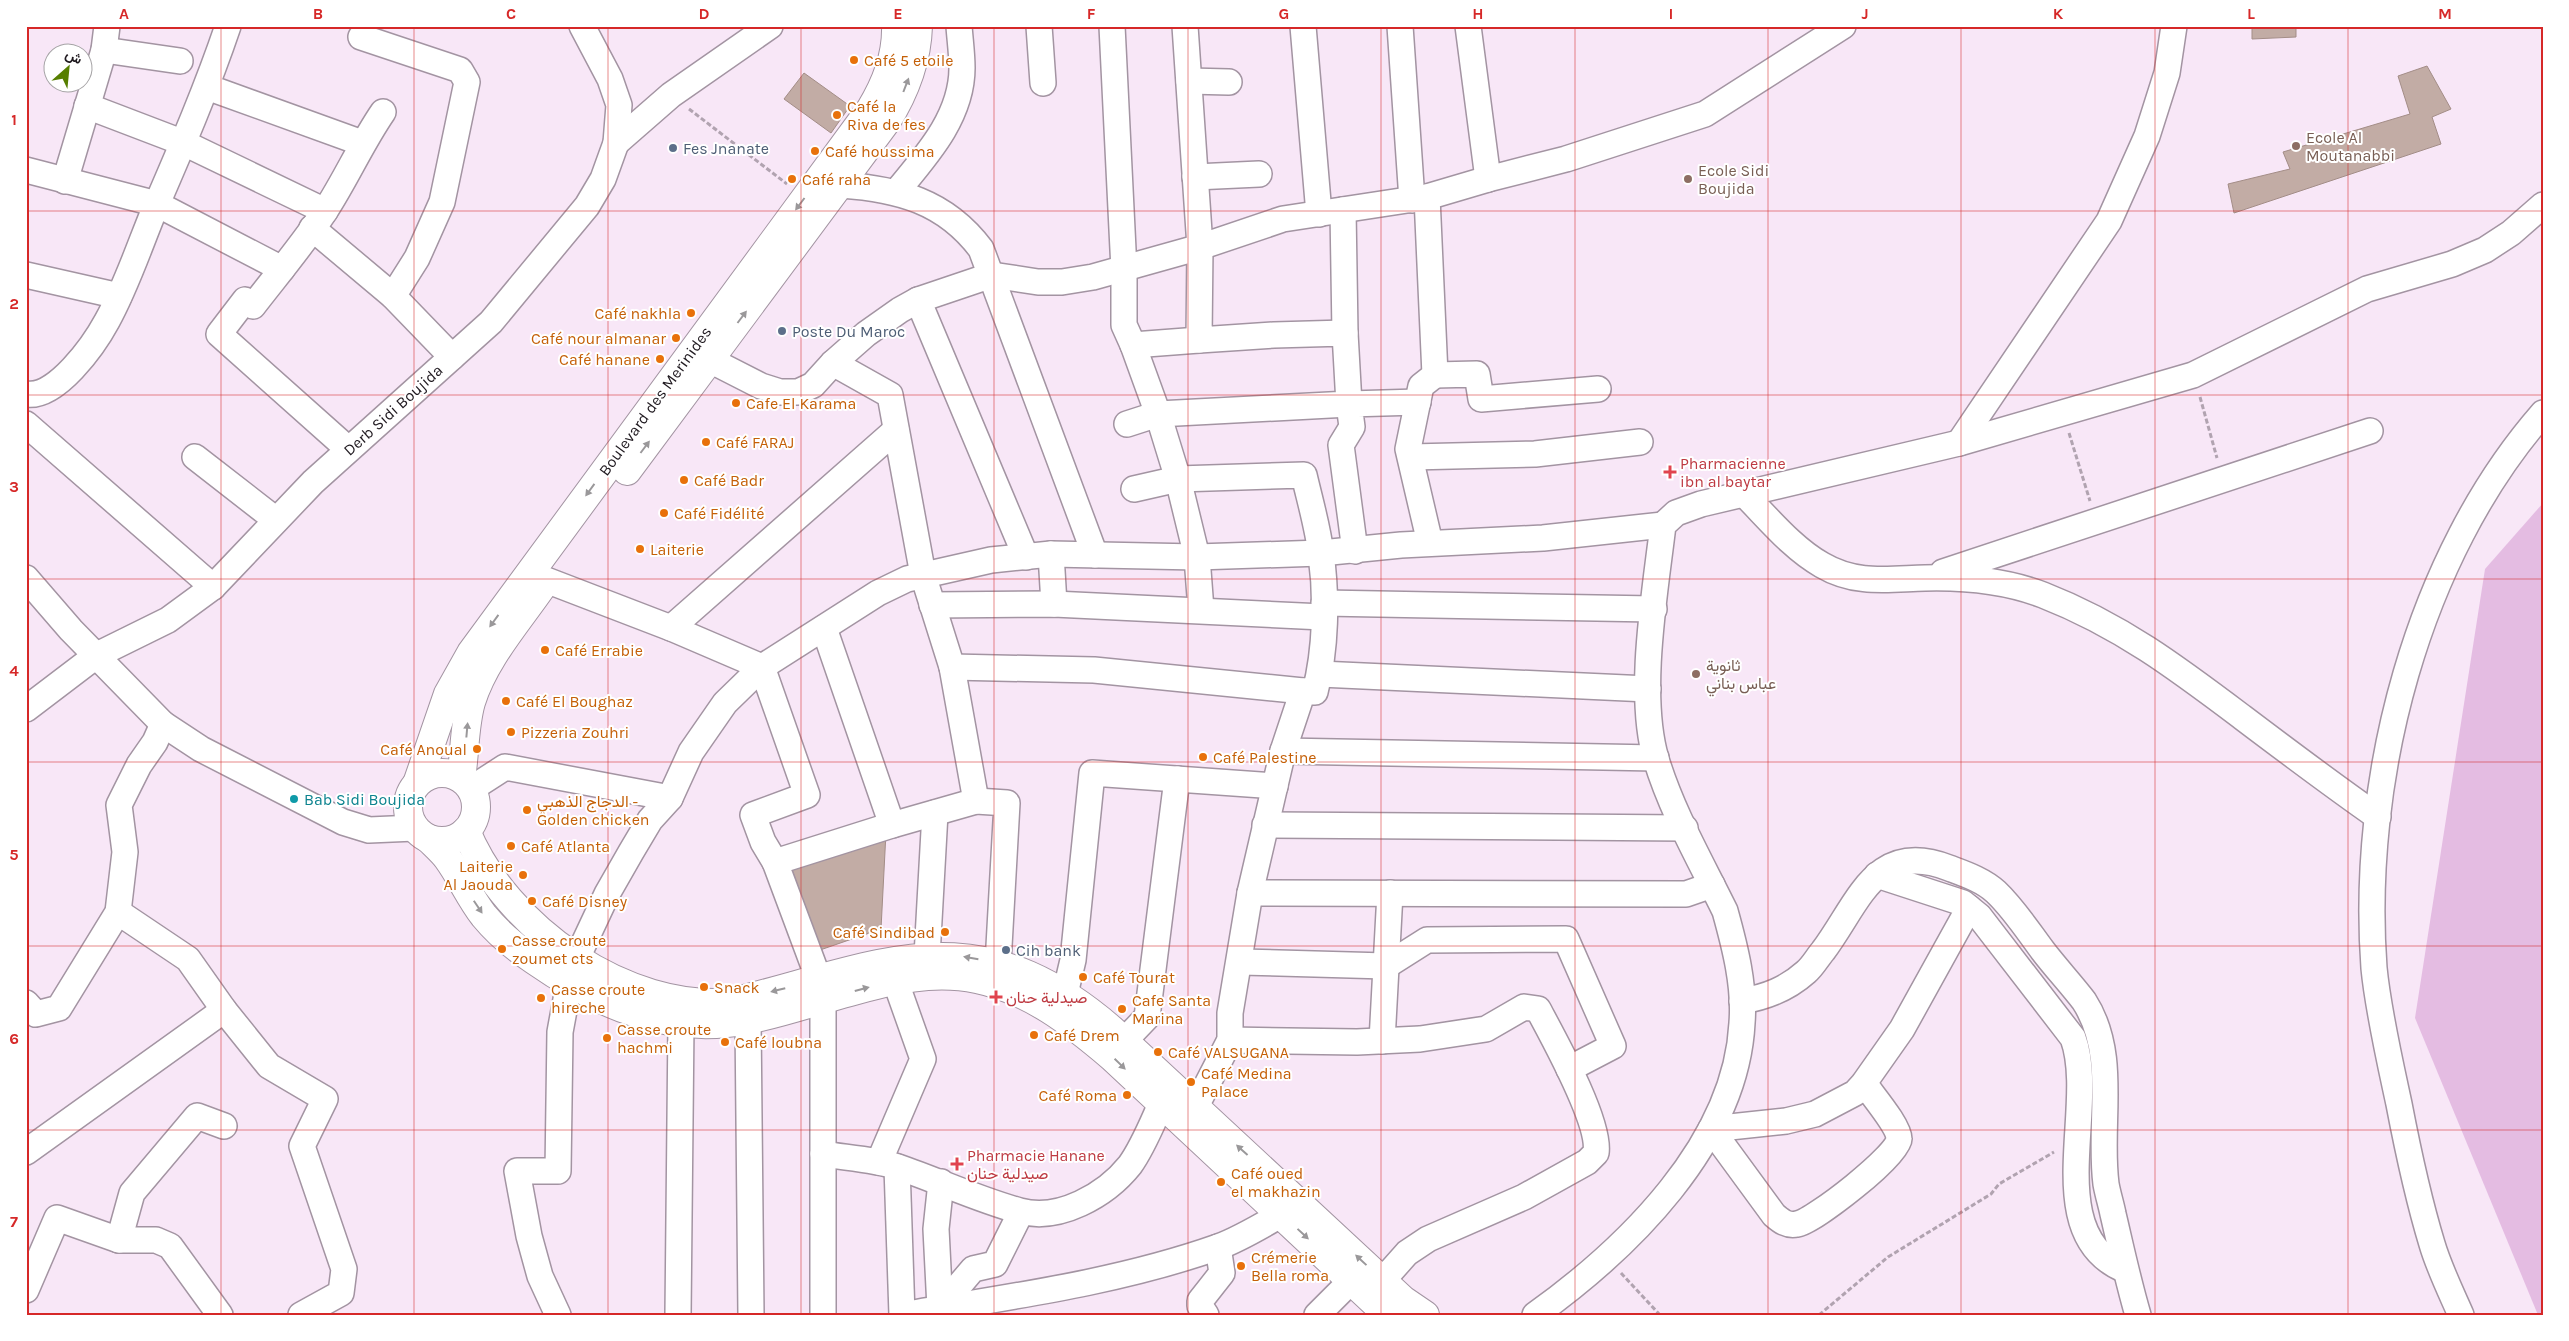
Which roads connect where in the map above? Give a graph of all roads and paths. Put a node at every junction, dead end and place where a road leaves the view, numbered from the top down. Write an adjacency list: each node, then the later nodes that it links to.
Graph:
1 (228, 26): 21 (street)
2 (582, 26): 26 (street, Derb Sidi Boujida)
3 (770, 26): 22 (street)
4 (896, 26): 35 (main road, Boulevard des Merinides)
5 (918, 26): 33 (main road, Boulevard des Merinides, one-way to 5)
6 (959, 26): 34 (street)
7 (1038, 26): 20 (street)
8 (1112, 26): 44 (street)
9 (1185, 26): 18 (street)
10 (1303, 26): 40 (street)
11 (1400, 26): 36 (street)
12 (1468, 26): 31 (street)
13 (1843, 26): 31 (street)
14 (2174, 26): 70 (street)
15 (361, 37): 48 (street)
16 (106, 38): 17 (street); 23 (street)
17 (180, 61)
18 (1189, 81): 19 (street); 30 (street)
19 (1229, 82)
20 (1042, 83)
21 (208, 87): 25 (street); 27 (street)
22 (670, 95): 26 (street); 35 (path)
23 (87, 106): 27 (street); 32 (street)
24 (383, 112): 25 (street)
25 (362, 143): 41 (street)
26 (616, 143): 53 (street, Derb Sidi Boujida)
27 (184, 144): 37 (street); 41 (street)
28 (26, 170): 32 (street)
29 (1259, 174): 30 (street)
30 (1195, 177): 42 (street)
31 (1488, 179): 36 (street)
32 (65, 181): 37 (street)
33 (841, 185): 34 (street); 54 (main road, Boulevard des Merinides, one-way to 33)
34 (897, 192): 45 (street)
35 (805, 198): 110 (main road, Boulevard des Merinides, one-way to 110)
36 (1420, 199): 39 (street); 56 (street)
37 (157, 204): 43 (street); 47 (street)
38 (2543, 206): 57 (street)
39 (1344, 210): 40 (street); 50 (street)
40 (1319, 214): 42 (street)
41 (319, 219): 43 (street); 48 (street)
42 (1200, 247): 44 (street); 51 (street)
43 (282, 269): 71 (street)
44 (1124, 270): 45 (street); 52 (street)
45 (992, 274): 49 (street); 85 (street)
46 (26, 275): 47 (street)
47 (119, 296): 59 (street)
48 (393, 296): 53 (street)
49 (918, 300): 55 (street); 86 (street)
50 (1345, 333): 51 (street); 61 (street)
51 (1199, 340): 52 (street)
52 (1133, 345): 63 (street)
53 (452, 357): 71 (street, Derb Sidi Boujida)
54 (710, 360): 55 (street); 91 (main road, Boulevard des Merinides, one-way to 54)
55 (833, 363): 67 (street)
56 (1435, 375): 58 (street); 60 (street)
57 (2193, 375): 62 (street); 75 (path)
58 (1598, 389)
59 (26, 394)
60 (1418, 402): 61 (street); 73 (street)
61 (1349, 404): 63 (street); 82 (street)
62 (2063, 413): 70 (street); 79 (path)
63 (1158, 414): 66 (street); 74 (street)
64 (2543, 414): 116 (street)
65 (26, 424): 92 (street)
66 (1128, 424)
67 (896, 430): 88 (street); 98 (street)
68 (2370, 431): 75 (street)
69 (1640, 442): 73 (street)
70 (1959, 444): 77 (street)
71 (348, 449): 78 (street, Derb Sidi Boujida)
72 (195, 457): 78 (street)
73 (1411, 457): 81 (street)
74 (1178, 479): 76 (street); 83 (street); 87 (street)
75 (2223, 480): 79 (street)
76 (1134, 489)
77 (1744, 494): 80 (street); 90 (street)
78 (276, 520): 92 (street, Derb Sidi Boujida)
79 (2097, 521): 90 (street)
80 (1662, 525): 81 (street); 95 (street)
81 (1430, 543): 82 (street)
82 (1355, 551): 83 (street)
83 (1321, 553): 87 (street); 97 (street)
84 (1051, 554): 85 (street); 86 (street); 93 (street)
85 (1095, 555): 87 (street)
86 (1026, 557): 88 (street)
87 (1197, 557): 96 (street)
88 (923, 575): 94 (street); 99 (street)
89 (26, 578): 100 (street)
90 (1926, 578): 116 (street)
91 (546, 580): 98 (street); 111 (main road, Boulevard des Merinides, one-way to 91)
92 (213, 587): 100 (street, Derb Sidi Boujida)
93 (1054, 604): 94 (street); 96 (street)
94 (932, 605): 101 (street)
95 (1654, 609): 97 (street); 104 (street)
96 (1201, 610): 97 (street)
97 (1324, 610): 103 (street)
98 (671, 628): 102 (street)
99 (824, 628): 102 (street); 117 (street)
100 (97, 655): 105 (street, Derb Sidi Boujida); 106 (street)
101 (952, 666): 103 (street); 114 (street)
102 (762, 667): 113 (street); 122 (street)
103 (1311, 682): 104 (street); 107 (street)
104 (1648, 689): 108 (street)
105 (26, 709)
106 (163, 724): 121 (street); 128 (street)
107 (1283, 751): 108 (street); 112 (street)
108 (1656, 758): 119 (street)
109 (1177, 779): 112 (street); 137 (street); 145 (street)
110 (418, 780): 111 (main road); 121 (main road)
111 (466, 784): 113 (street); 120 (main road)
112 (1275, 786): 118 (street)
113 (670, 798): 130 (street)
114 (976, 801): 115 (street); 132 (street)
115 (935, 813): 117 (street); 129 (street)
116 (2378, 817): 182 (street)
117 (892, 825): 122 (street)
118 (1266, 825): 119 (street); 125 (street)
119 (1685, 828): 124 (street)
120 (466, 831): 121 (main road); 130 (main road)
121 (422, 834): 135 (main road, one-way to 135)
122 (775, 862): 136 (street)
123 (1878, 875): 127 (street); 138 (street); 162 (street)
124 (1712, 885): 126 (street); 138 (street)
125 (1250, 893): 126 (street); 131 (street)
126 (1390, 893): 133 (street)
127 (1970, 908): 147 (street); 152 (street)
128 (118, 912): 139 (street); 140 (street)
129 (926, 956): 132 (main road, one-way to 129); 136 (main road)
130 (578, 958): 136 (main road, one-way to 130)
131 (1240, 962): 133 (street); 143 (street)
132 (998, 964): 137 (main road)
133 (1386, 966): 144 (street); 146 (street)
134 (895, 980): 136 (main road, one-way to 134); 148 (main road, one-way to 148); 155 (street)
135 (569, 984): 142 (main road); 169 (street)
136 (821, 990): 141 (main road); 154 (street)
137 (1065, 994): 145 (main road)
138 (1742, 1001): 151 (street)
139 (26, 1003)
140 (224, 1010): 153 (street); 168 (street)
141 (748, 1020): 142 (main road); 171 (street)
142 (681, 1023): 170 (street)
143 (1230, 1040): 144 (street); 149 (street)
144 (1382, 1041): 146 (street)
145 (1124, 1042): 149 (main road)
146 (1570, 1069): 164 (street)
147 (1864, 1084): 151 (street); 151 (street)
148 (1161, 1104): 157 (street); 158 (main road)
149 (1196, 1108): 164 (main road, one-way to 149)
150 (224, 1126): 159 (street)
151 (1711, 1129): 161 (street)
152 (2077, 1142): 162 (street); 180 (path)
153 (26, 1152)
154 (824, 1154): 155 (street); 172 (street)
155 (888, 1164): 156 (street); 173 (street)
156 (941, 1182): 157 (street); 166 (street)
157 (1021, 1212): 166 (street)
158 (1282, 1214): 160 (street); 163 (main road, one-way to 163)
159 (119, 1240): 165 (street); 167 (street)
160 (1218, 1247): 166 (street); 174 (street)
161 (1606, 1257): 178 (street); 179 (path)
162 (2125, 1270): 181 (street)
163 (1352, 1280): 175 (street); 176 (main road)
164 (1383, 1280): 177 (main road)
165 (26, 1290)
166 (940, 1308): 173 (street)
167 (220, 1315)
168 (300, 1315)
169 (558, 1315)
170 (678, 1315)
171 (751, 1315)
172 (823, 1315)
173 (902, 1315)
174 (1206, 1315)
175 (1317, 1315)
176 (1388, 1315)
177 (1425, 1315)
178 (1535, 1315)
179 (1660, 1315)
180 (1819, 1315)
181 (2138, 1315)
182 (2461, 1315)

